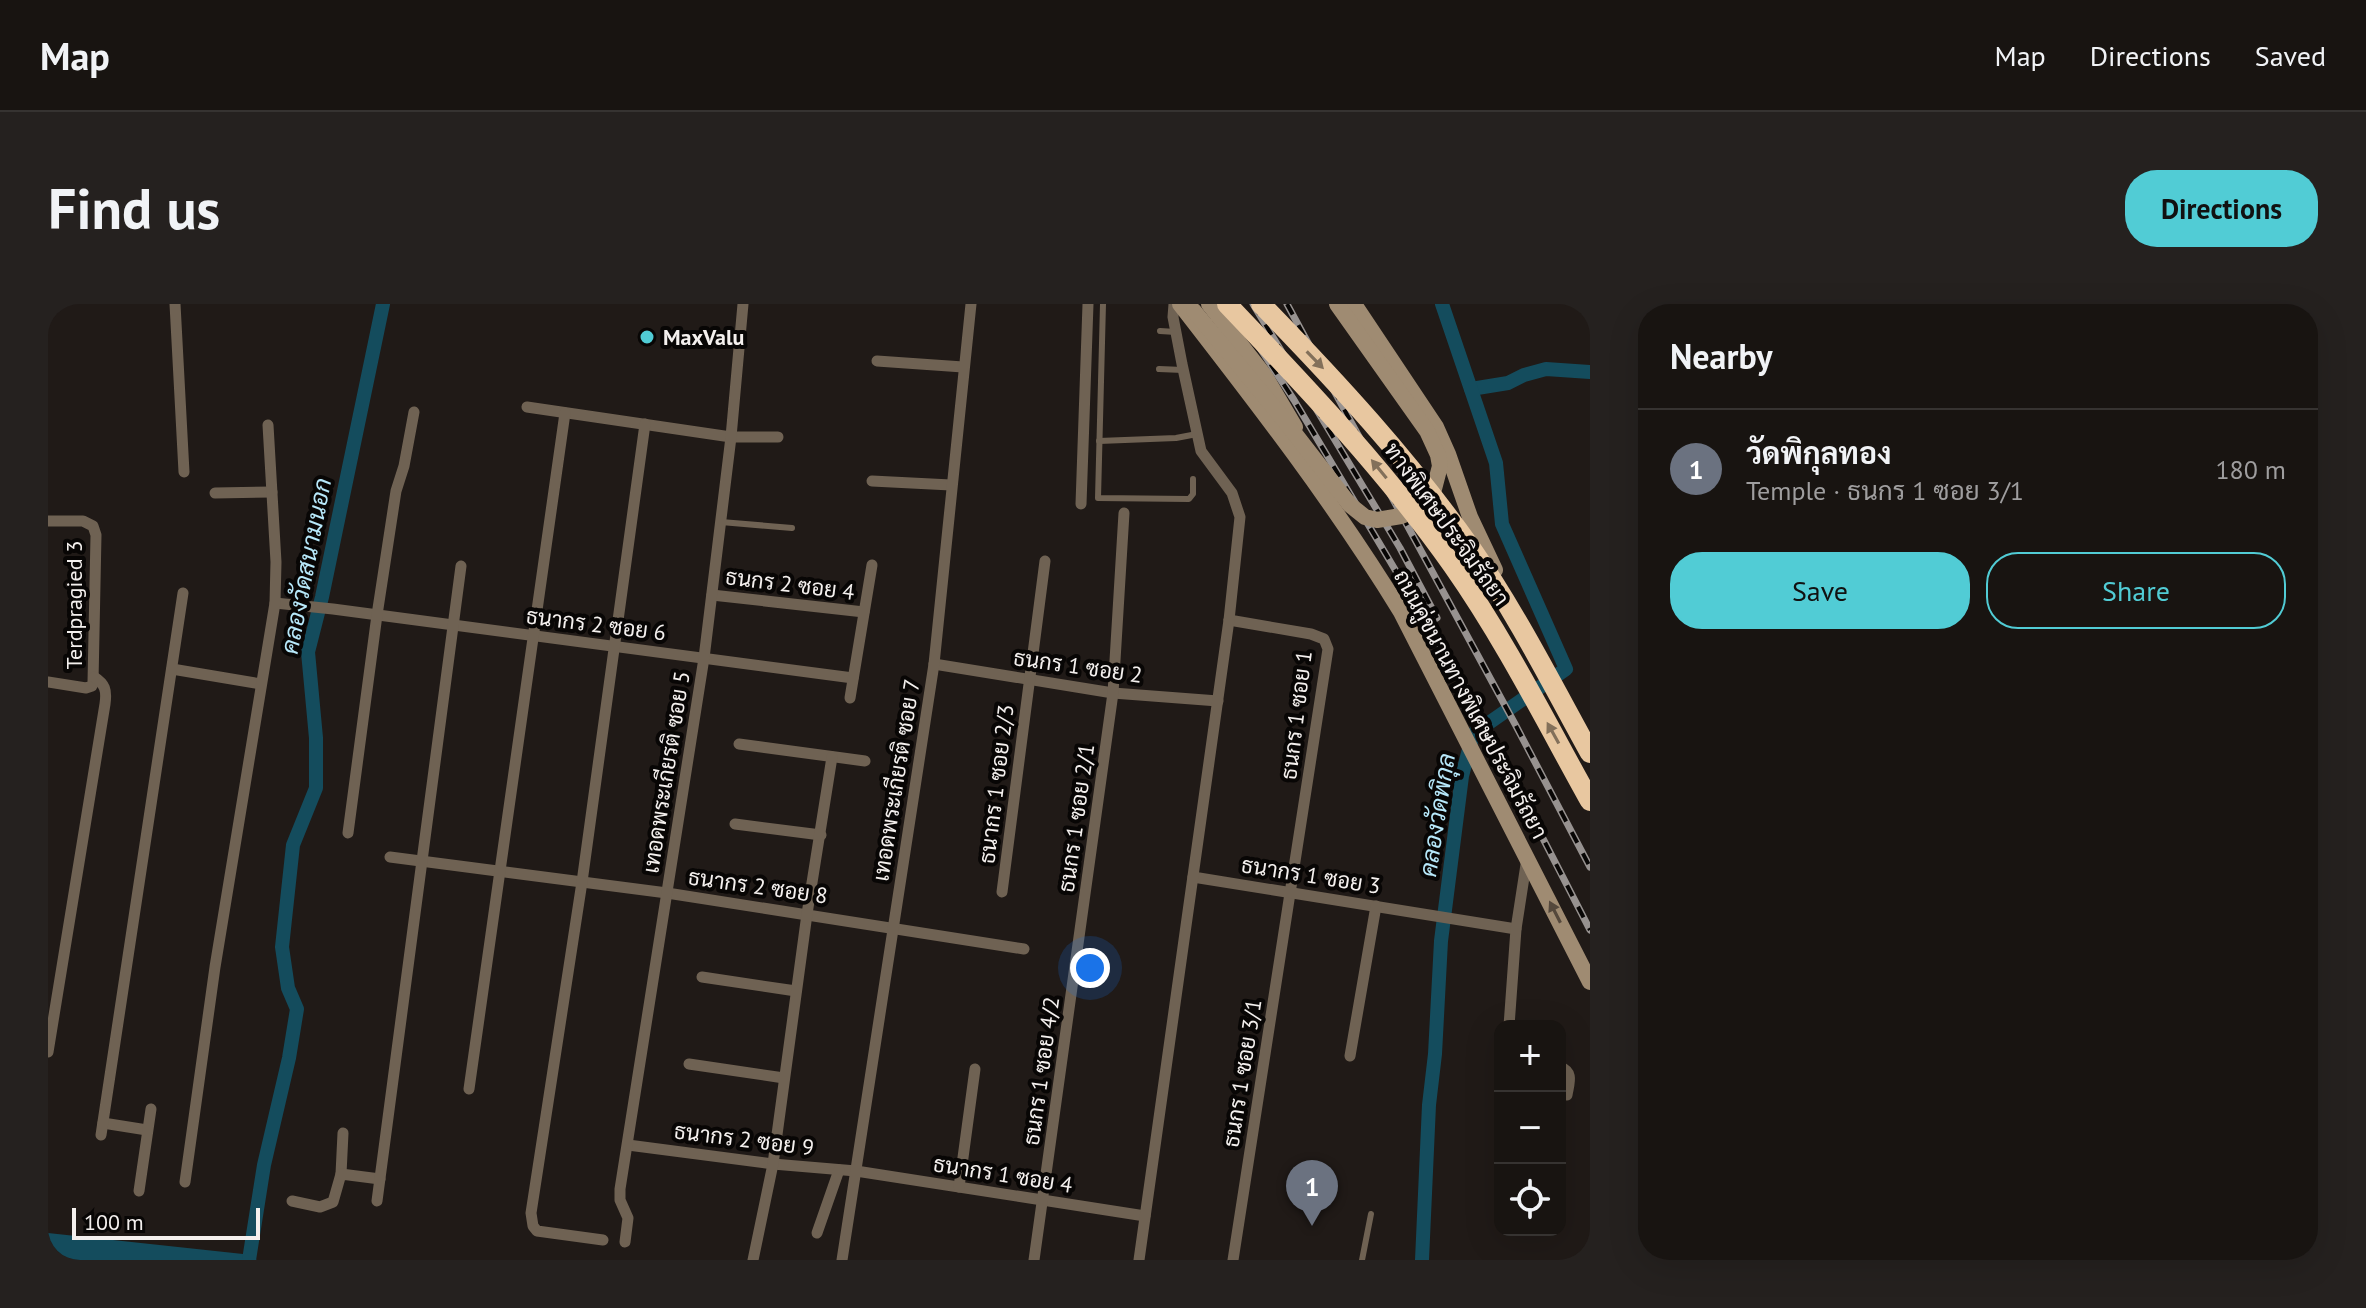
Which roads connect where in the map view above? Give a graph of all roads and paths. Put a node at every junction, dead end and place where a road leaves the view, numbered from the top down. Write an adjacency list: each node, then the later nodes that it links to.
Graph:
1 (175, 304): 27 (street)
2 (743, 304): 24 (street, เทอดพระเกียรติ ซอย 5)
3 (971, 304): 15 (street, เทอดพระเกียรติ ซอย 7)
4 (1088, 304): 33 (street)
5 (1103, 304): 26 (lane)
6 (1174, 304): 13 (street)
7 (1227, 304): 67 (highway, ทางพิเศษประจิมรัถยา, one-way to 7, bridge)
8 (1261, 304): 64 (highway, ทางพิเศษประจิมรัถยา, one-way to 64, bridge)
9 (1337, 304): 11 (main road, bridge)
10 (1354, 304): 62 (main road)
11 (1192, 305): 34 (main road, ถนนคู่ขนานทางพิเศษประจิมรัถยา); 34 (main road)
12 (1160, 331): 13 (lane)
13 (1176, 332): 17 (street)
14 (877, 361): 15 (street)
15 (963, 367): 30 (street, เทอดพระเกียรติ ซอย 7)
16 (1159, 369): 17 (lane)
17 (1183, 370): 23 (street)
18 (527, 407): 20 (street)
19 (414, 412): 46 (street)
20 (565, 413): 21 (street); 49 (street)
21 (645, 424): 24 (street); 50 (street)
22 (268, 425): 31 (street)
23 (1197, 434): 26 (lane); 47 (street)
24 (731, 437): 25 (street); 37 (street, เทอดพระเกียรติ ซอย 5)
25 (778, 437)
26 (1099, 441): 28 (lane)
27 (184, 472)
28 (1193, 479)
29 (872, 481): 30 (street)
30 (951, 485): 52 (street, เทอดพระเกียรติ ซอย 7)
31 (272, 492): 32 (street); 44 (street)
32 (215, 493)
33 (1081, 504)
34 (1332, 508): 72 (main road, ถนนคู่ขนานทางพิเศษประจิมรัถยา)
35 (1124, 513): 59 (street, ธนกร 1 ซอย 2/1)
36 (48, 521): 54 (street, Terdpragied 3)
37 (721, 522): 38 (lane); 43 (street, เทอดพระเกียรติ ซอย 5)
38 (792, 528)
39 (1045, 561): 56 (street, ธนากร 1 ซอย 2/3)
40 (872, 565): 45 (street)
41 (461, 566): 48 (street)
42 (183, 593): 53 (street)
43 (712, 595): 45 (street, ธนกร 2 ซอย 4); 51 (street, เทอดพระเกียรติ ซอย 5)
44 (275, 603): 46 (street, ธนากร 2 ซอย 6); 58 (street)
45 (864, 612): 55 (street)
46 (377, 615): 48 (street, ธนากร 2 ซอย 6); 69 (street)
47 (1229, 620): 61 (street); 77 (street, ธนกร 1 ซอย 1)
48 (454, 625): 49 (street, ธนากร 2 ซอย 6); 73 (street)
49 (532, 636): 50 (street, ธนากร 2 ซอย 6); 74 (street)
50 (614, 646): 51 (street, ธนากร 2 ซอย 6); 76 (street)
51 (704, 658): 55 (street, ธนากร 2 ซอย 6); 79 (street, เทอดพระเกียรติ ซอย 5)
52 (934, 664): 56 (street, ธนกร 1 ซอย 2); 82 (street, เทอดพระเกียรติ ซอย 7)
53 (172, 669): 58 (street); 99 (street)
54 (94, 677): 57 (street, Terdpragied 3); 90 (street)
55 (853, 678): 60 (street)
56 (1029, 680): 59 (street, ธนกร 1 ซอย 2); 78 (street, ธนากร 1 ซอย 2/3)
57 (48, 682)
58 (261, 684): 107 (street)
59 (1113, 693): 61 (street, ธนกร 1 ซอย 2); 84 (street, ธนกร 1 ซอย 2/1)
60 (850, 698)
61 (1218, 701): 75 (street)
62 (1590, 731)
63 (739, 744): 65 (street)
64 (1590, 753)
65 (832, 757): 66 (street); 70 (street)
66 (865, 761)
67 (1590, 801)
68 (735, 824): 70 (street)
69 (348, 833)
70 (821, 835): 81 (street)
71 (390, 857): 73 (street, ธนากร 2 ซอย 8)
72 (1527, 858): 83 (street); 87 (main road, ถนนคู่ขนานทางพิเศษประจิมรัถยา, one-way to 72)
73 (422, 861): 74 (street, ธนากร 2 ซอย 8); 106 (street)
74 (501, 872): 76 (street, ธนากร 2 ซอย 8); 96 (street)
75 (1193, 877): 77 (street, ธนากร 1 ซอย 3); 114 (street)
76 (582, 882): 79 (street, ธนากร 2 ซอย 8); 116 (street)
77 (1290, 891): 80 (street, ธนากร 1 ซอย 3); 122 (street, ธนกร 1 ซอย 3/1)
78 (1002, 892)
79 (667, 893): 81 (street, ธนากร 2 ซอย 8); 101 (street, เทอดพระเกียรติ ซอย 5)
80 (1376, 906): 83 (street, ธนากร 1 ซอย 3); 91 (street)
81 (807, 914): 82 (street, ธนากร 2 ซอย 8); 88 (street)
82 (894, 928): 85 (street, ธนากร 2 ซอย 8); 104 (street, เทอดพระเกียรติ ซอย 7)
83 (1516, 929): 89 (street)
84 (1079, 948): 110 (street, ธนกร 1 ซอย 4/2)
85 (1024, 949)
86 (702, 977): 88 (street)
87 (1590, 982)
88 (796, 991): 95 (street)
89 (1509, 1020)
90 (48, 1052)
91 (1350, 1056)
92 (689, 1064): 95 (street)
93 (975, 1069): 108 (street)
94 (1566, 1071): 97 (street)
95 (784, 1078): 102 (street)
96 (469, 1089)
97 (1567, 1095)
98 (151, 1109): 99 (street)
99 (147, 1130): 109 (street)
100 (343, 1133): 105 (street)
101 (628, 1145): 102 (street, ธนากร 2 ซอย 9); 117 (street, เทอดพระเกียรติ ซอย 5)
102 (773, 1164): 103 (street, ธนากร 2 ซอย 9); 118 (street)
103 (839, 1170): 104 (street, ธนากร 2 ซอย 9); 115 (street)
104 (856, 1171): 108 (street, ธนากร 1 ซอย 4); 119 (street, เทอดพระเกียรติ ซอย 7)
105 (341, 1174): 106 (street); 111 (street)
106 (380, 1179): 112 (street)
107 (185, 1182)
108 (959, 1187): 110 (street, ธนากร 1 ซอย 4)
109 (139, 1191)
110 (1042, 1200): 114 (street, ธนากร 1 ซอย 4); 120 (street, ธนกร 1 ซอย 4/2)
111 (292, 1201)
112 (377, 1201)
113 (1371, 1214): 123 (lane)
114 (1145, 1216): 121 (street)
115 (817, 1233)
116 (603, 1240)
117 (625, 1242)
118 (753, 1260)
119 (842, 1260)
120 (1034, 1260)
121 (1139, 1260)
122 (1233, 1260)
123 (1362, 1260)

